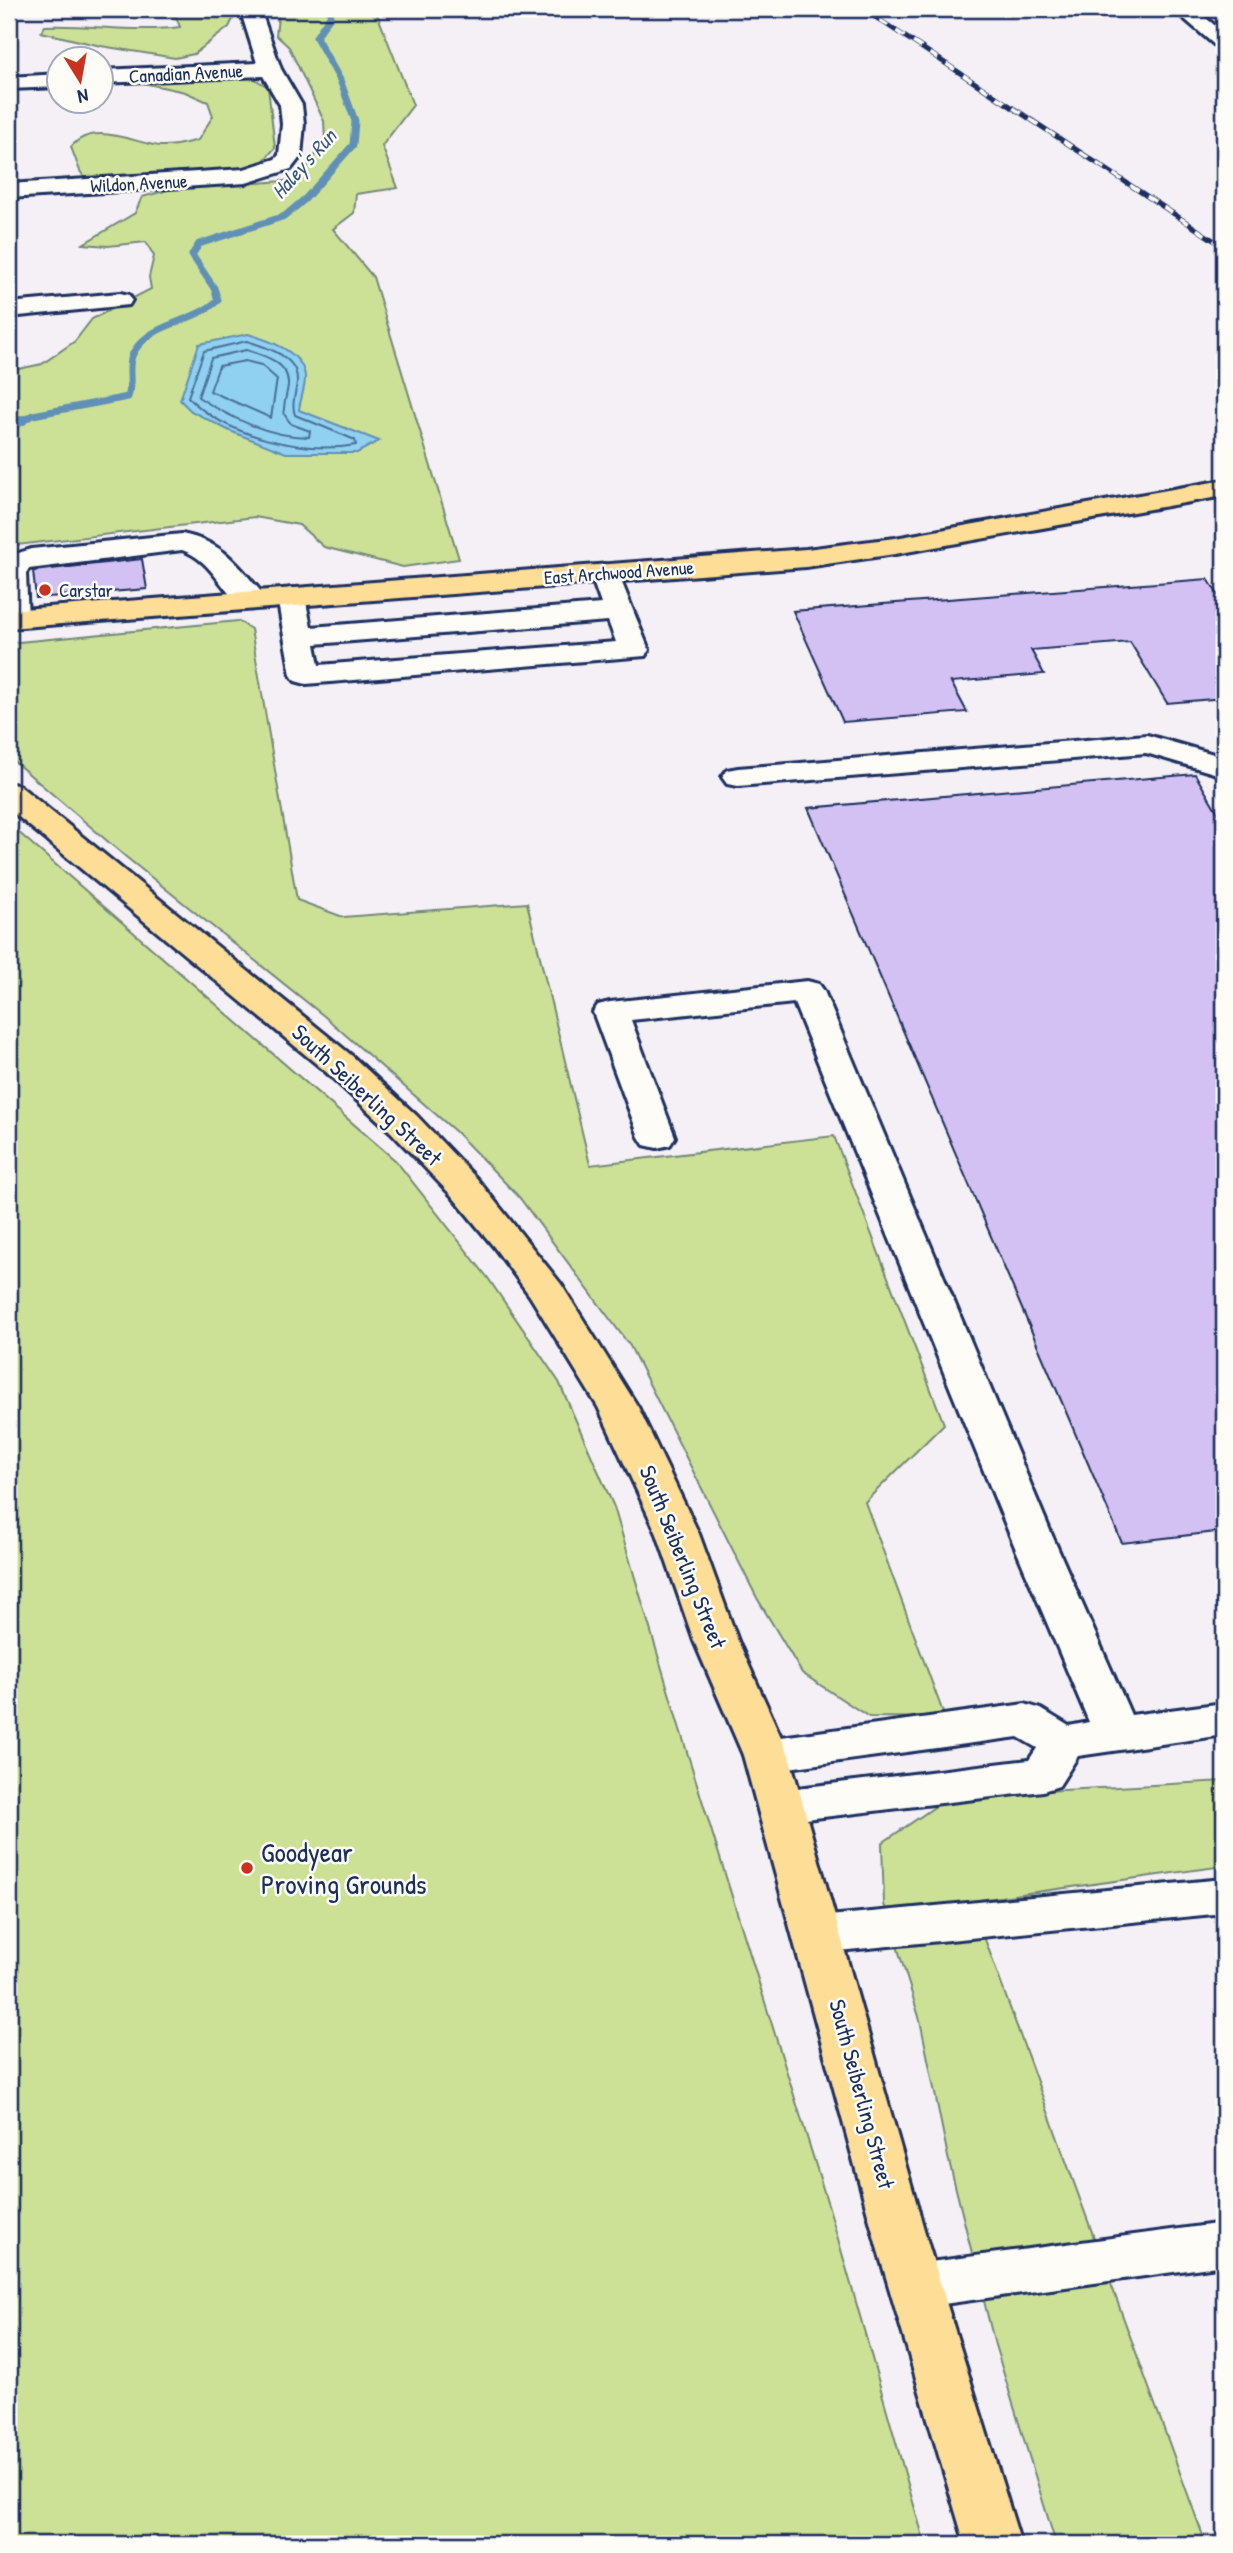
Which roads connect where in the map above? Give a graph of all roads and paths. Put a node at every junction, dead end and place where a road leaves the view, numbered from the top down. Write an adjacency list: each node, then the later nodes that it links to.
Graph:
1 (250, 9): 4 (street)
2 (1183, 9): 3 (street)
3 (1224, 43)
4 (270, 69): 5 (street, Canadian Avenue); 8 (street, Wildon Avenue)
5 (116, 76)
6 (46, 81): 7 (street)
7 (9, 83)
8 (9, 191)
9 (120, 300): 10 (street)
10 (9, 310)
11 (1224, 488): 12 (main road, East Archwood Avenue)
12 (604, 573): 13 (main road, East Archwood Avenue); 16 (street)
13 (433, 586): 14 (main road, East Archwood Avenue); 18 (street)
14 (290, 597): 15 (main road, East Archwood Avenue); 19 (street)
15 (253, 600): 17 (main road, East Archwood Avenue); 17 (street)
16 (619, 611): 18 (street); 20 (street)
17 (11, 619)
18 (443, 625): 19 (street); 20 (street)
19 (298, 637): 20 (street)
20 (453, 664)
21 (1224, 767): 22 (street)
22 (738, 777)
23 (9, 793): 28 (main road, South Seiberling Street)
24 (657, 1137): 26 (street)
25 (1224, 1719): 26 (street)
26 (1116, 1733): 27 (street)
27 (1063, 1742): 28 (street); 29 (street)
28 (766, 1755): 29 (main road, South Seiberling Street)
29 (781, 1806): 31 (main road, South Seiberling Street)
30 (1224, 1896): 31 (street)
31 (818, 1935): 33 (main road, South Seiberling Street)
32 (1224, 2244): 33 (street)
33 (915, 2286): 34 (main road, South Seiberling Street)
34 (993, 2544)

